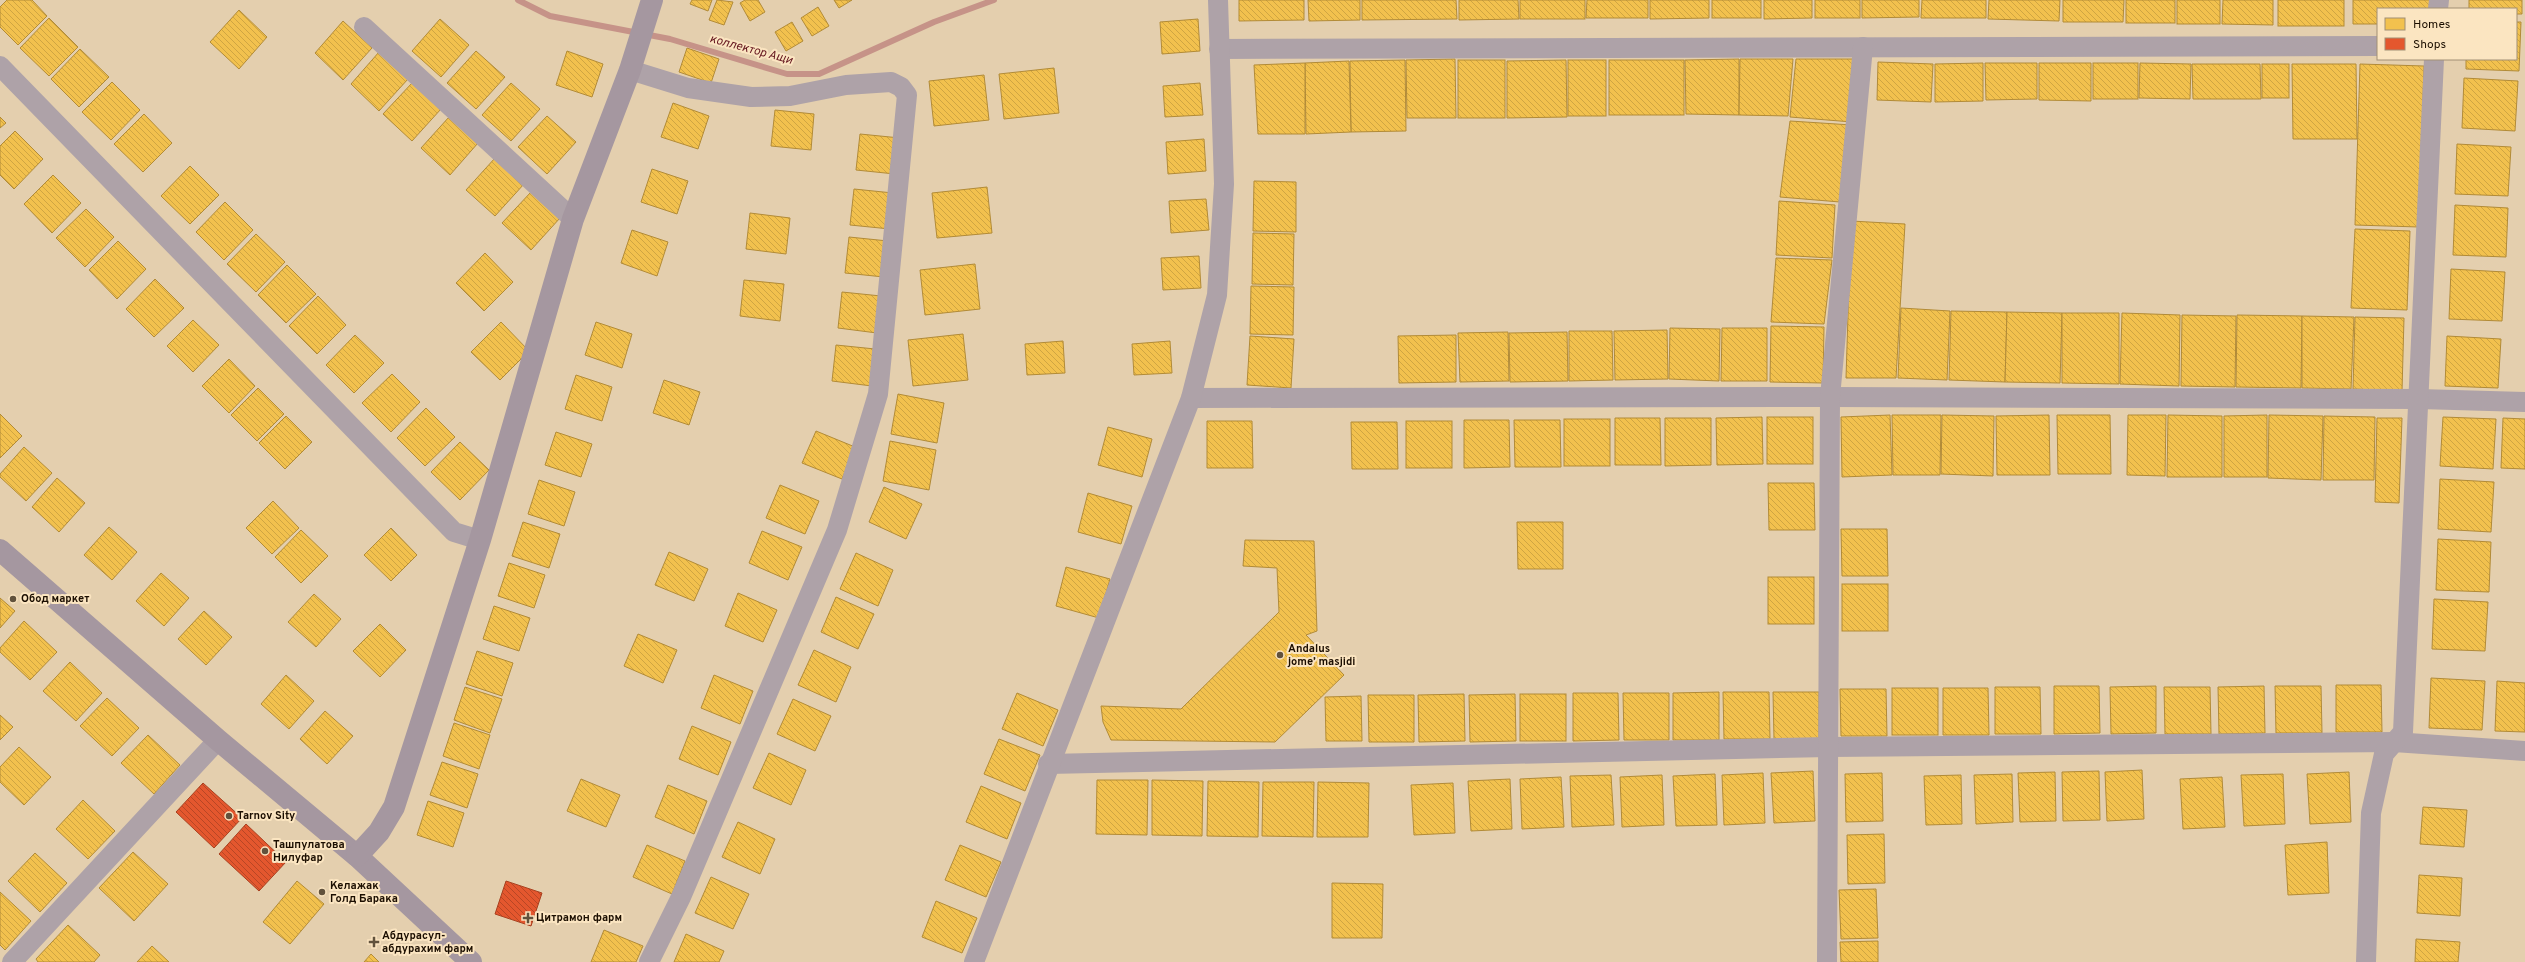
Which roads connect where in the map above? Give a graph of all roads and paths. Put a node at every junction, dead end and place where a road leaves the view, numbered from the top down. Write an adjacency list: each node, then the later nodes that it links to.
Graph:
1 (1218, 0): 6 (street)
2 (650, 6): 8 (main road)
3 (364, 27): 10 (street)
4 (2377, 46): 5 (street)
5 (1863, 47): 6 (street); 11 (street)
6 (1219, 48): 12 (street)
7 (2434, 60): 13 (street)
8 (632, 61): 10 (main road); 25 (street)
9 (0, 66): 15 (street)
10 (573, 219): 15 (main road)
11 (1830, 397): 12 (street); 13 (street); 19 (street)
12 (1191, 398): 21 (street)
13 (2418, 399): 14 (street); 18 (street)
14 (2525, 402)
15 (480, 540): 22 (main road)
16 (0, 550): 17 (main road)
17 (218, 740): 22 (main road); 23 (street)
18 (2394, 742): 19 (street); 20 (street); 28 (street)
19 (1829, 747): 21 (street); 27 (street)
20 (2525, 751)
21 (1048, 764): 26 (street)
22 (357, 856): 24 (main road)
23 (12, 962)
24 (471, 962)
25 (649, 962)
26 (974, 962)
27 (1827, 962)
28 (2366, 962)

